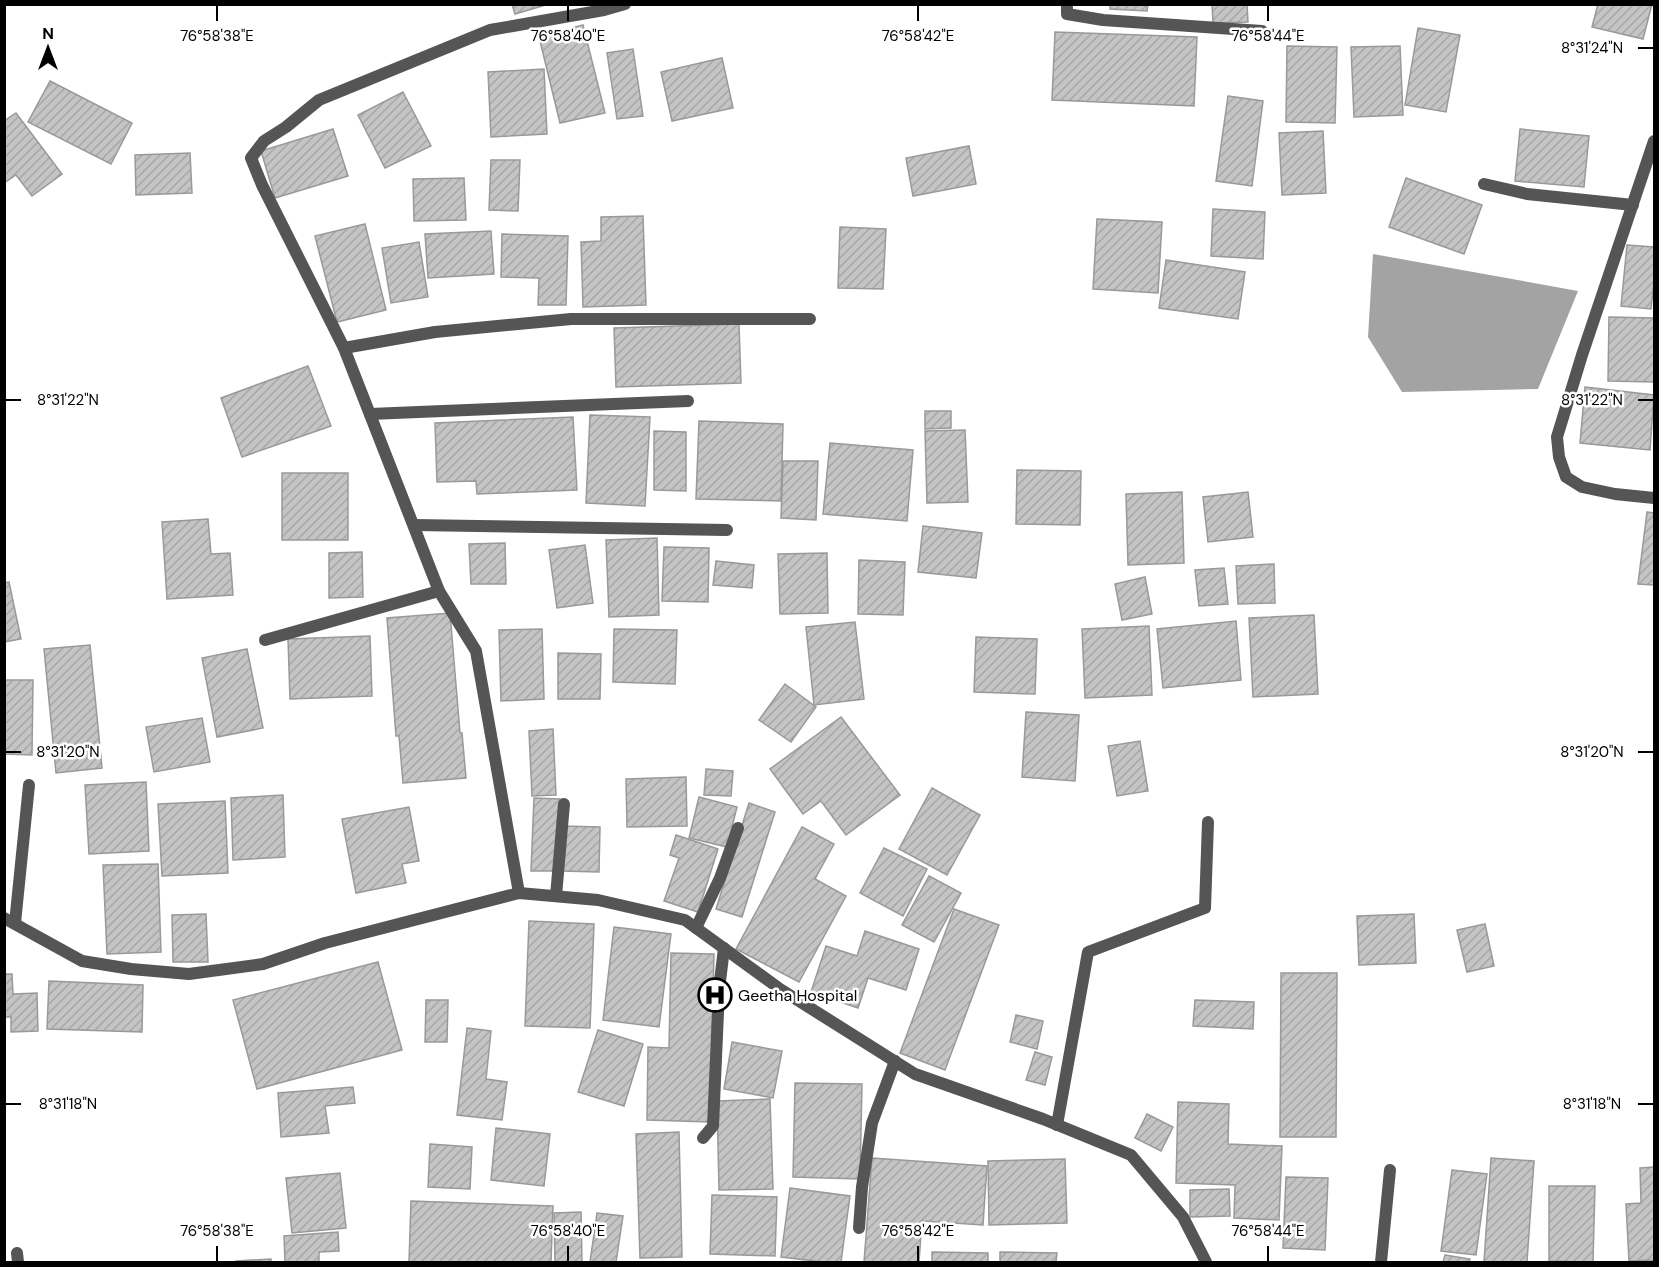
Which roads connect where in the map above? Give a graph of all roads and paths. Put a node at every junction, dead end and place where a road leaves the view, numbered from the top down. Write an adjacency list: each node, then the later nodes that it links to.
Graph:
1 (625, 4): 8 (street)
2 (1067, 4): 3 (street)
3 (1262, 31)
4 (1654, 141): 6 (street)
5 (1484, 184): 6 (street)
6 (1632, 205): 11 (street)
7 (810, 319): 8 (street)
8 (344, 348): 10 (street)
9 (688, 401): 10 (street)
10 (370, 414): 12 (street)
11 (1654, 498)
12 (414, 525): 13 (street); 14 (street)
13 (727, 530)
14 (439, 591): 15 (street); 20 (street)
15 (265, 640)
16 (29, 785): 22 (street)
17 (564, 804): 21 (street)
18 (1208, 822): 26 (street)
19 (738, 828): 23 (street)
20 (519, 893): 21 (street); 22 (street)
21 (556, 896): 23 (street)
22 (10, 920)
23 (696, 928): 24 (street)
24 (724, 948): 25 (street); 27 (street)
25 (895, 1061): 26 (street); 29 (street)
26 (1057, 1125): 30 (street)
27 (703, 1138)
28 (1390, 1170): 31 (street)
29 (858, 1228)
30 (1206, 1263)
31 (1381, 1263)

